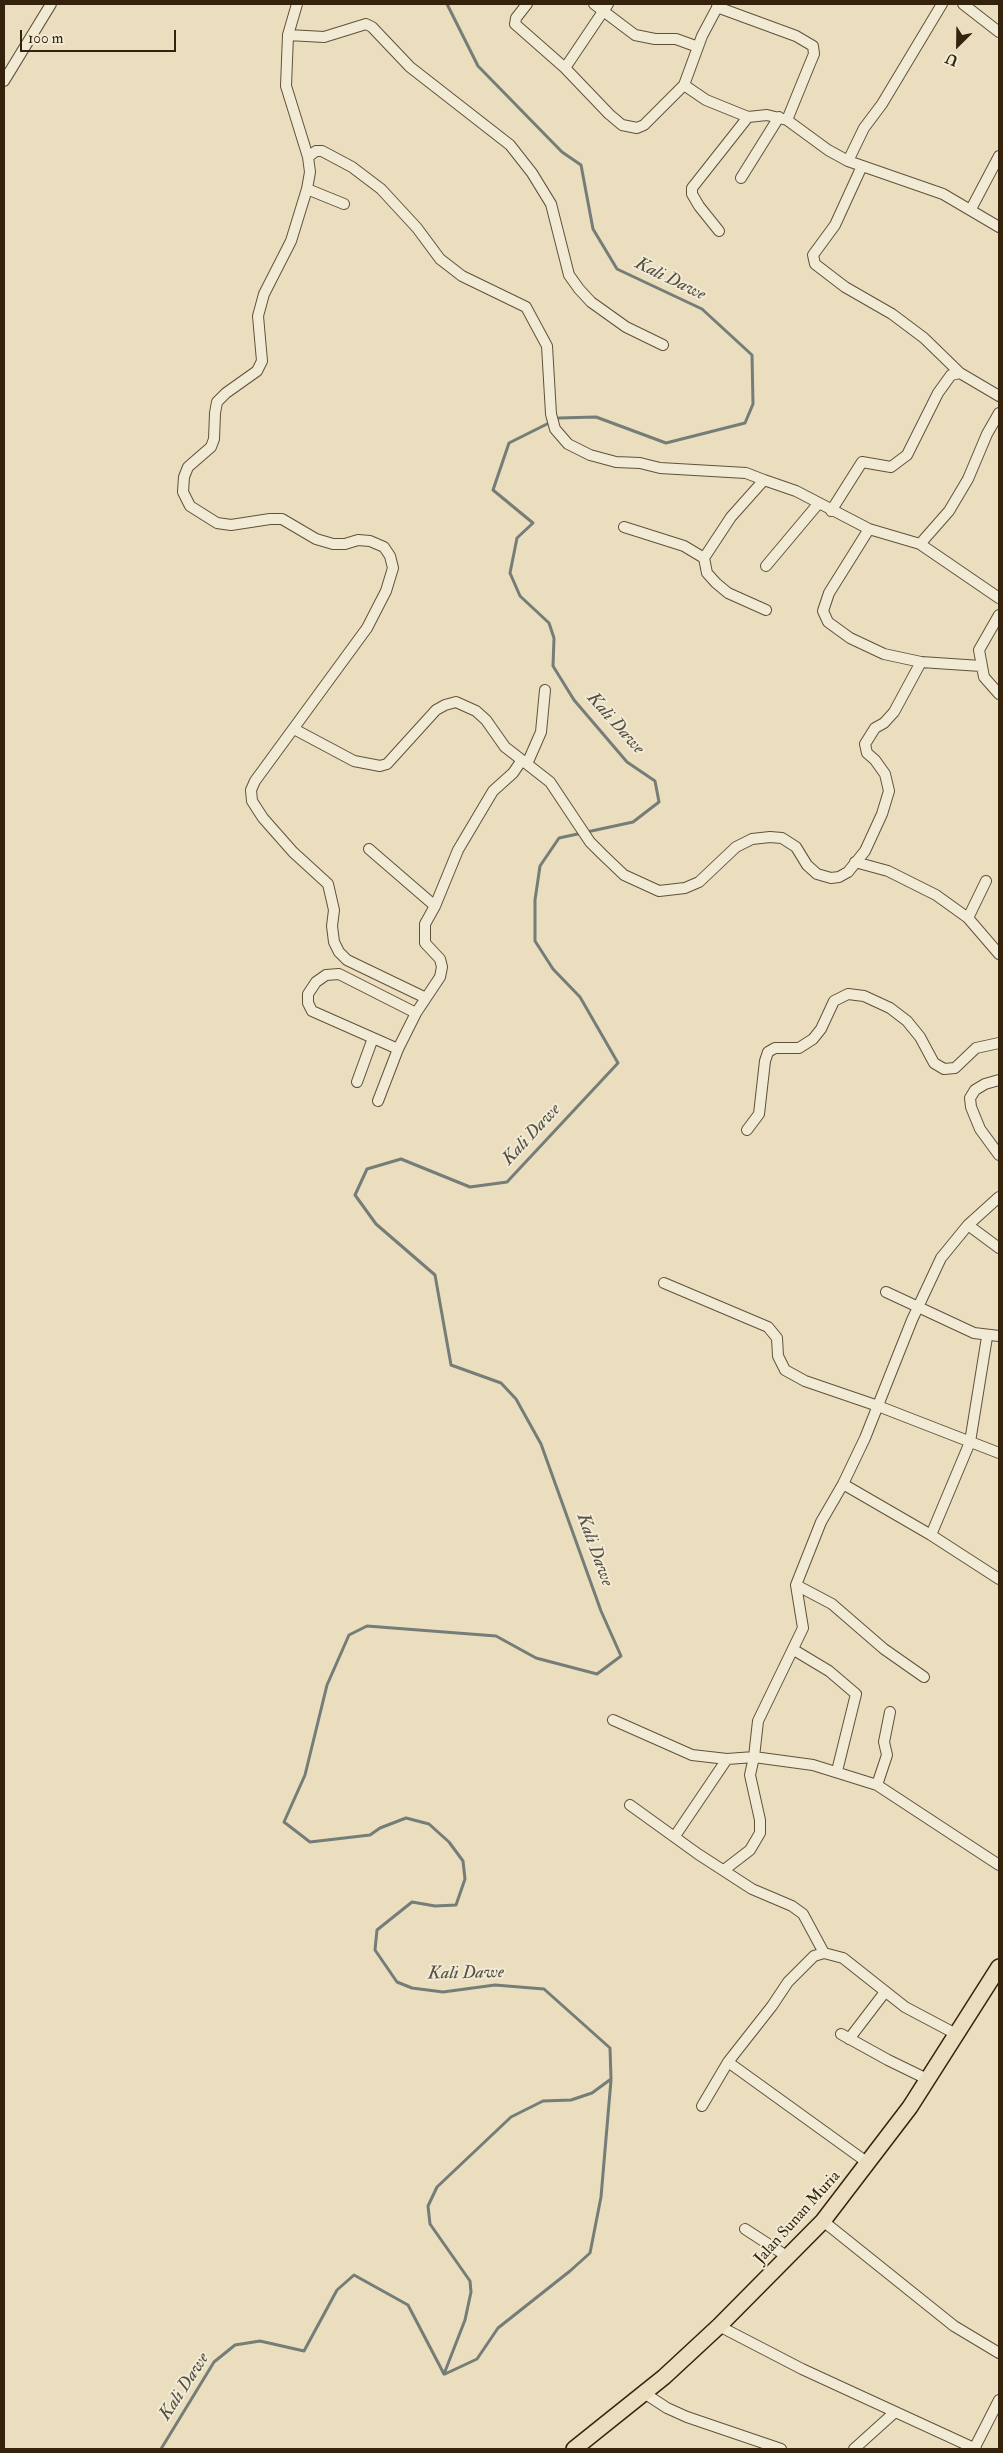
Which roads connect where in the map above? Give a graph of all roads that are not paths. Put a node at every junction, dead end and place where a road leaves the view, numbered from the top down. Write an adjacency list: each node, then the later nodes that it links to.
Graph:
1 (51, 4): 13 (street)
2 (297, 4): 10 (street)
3 (528, 4): 12 (street)
4 (594, 4): 8 (street)
5 (942, 4): 19 (street)
6 (963, 4): 9 (street)
7 (718, 5): 11 (street); 16 (street)
8 (606, 8): 11 (street); 12 (street)
9 (999, 32)
10 (288, 35): 18 (street); 27 (street)
11 (698, 47): 14 (street)
12 (565, 68): 14 (street)
13 (4, 81)
14 (684, 85): 15 (street)
15 (748, 117): 16 (street); 26 (street)
16 (783, 119): 19 (street); 21 (street)
17 (999, 156): 24 (street)
18 (308, 157): 22 (street); 31 (street)
19 (848, 162): 20 (street)
20 (862, 166): 24 (street); 28 (street)
21 (741, 178)
22 (307, 189): 23 (street); 46 (street)
23 (344, 204)
24 (971, 209): 25 (street)
25 (999, 227)
26 (719, 231)
27 (663, 345)
28 (960, 373): 29 (street); 33 (street)
29 (999, 396)
30 (999, 413): 36 (street)
31 (764, 480): 32 (street); 37 (street)
32 (818, 504): 33 (street); 38 (street)
33 (832, 511): 35 (street)
34 (624, 527): 37 (street)
35 (869, 528): 36 (street); 42 (street)
36 (920, 544): 39 (street)
37 (704, 558): 40 (street)
38 (766, 566)
39 (999, 598)
40 (766, 610)
41 (999, 615): 43 (street)
42 (921, 662): 43 (street); 49 (street)
43 (981, 666): 45 (street)
44 (545, 690): 47 (street)
45 (999, 694)
46 (294, 729): 47 (street); 54 (street)
47 (525, 762): 49 (street); 51 (street)
48 (369, 849): 51 (street)
49 (856, 862): 52 (street)
50 (986, 881): 52 (street)
51 (435, 906): 54 (street)
52 (968, 918): 53 (street)
53 (999, 954)
54 (426, 998): 55 (street)
55 (416, 1013): 56 (street); 58 (street)
56 (373, 1038): 58 (street); 60 (street)
57 (999, 1043): 62 (street)
58 (398, 1049): 61 (street)
59 (999, 1080): 63 (street)
60 (357, 1082)
61 (378, 1101)
62 (747, 1130)
63 (999, 1155)
64 (999, 1197): 65 (street)
65 (968, 1224): 66 (street); 69 (street)
66 (999, 1248)
67 (664, 1283): 72 (street)
68 (886, 1292): 69 (street)
69 (917, 1308): 71 (street); 72 (street)
70 (999, 1336): 71 (street)
71 (988, 1337): 73 (street)
72 (878, 1406): 73 (street); 75 (street)
73 (970, 1442): 74 (street); 76 (street)
74 (999, 1453)
75 (843, 1484): 76 (street); 78 (street)
76 (931, 1535): 77 (street)
77 (999, 1579)
78 (796, 1585): 79 (street); 80 (street)
79 (794, 1650): 83 (street); 85 (street)
80 (924, 1677)
81 (890, 1712): 86 (street)
82 (614, 1720): 84 (street)
83 (754, 1757): 84 (street); 85 (street); 90 (street)
84 (727, 1759): 88 (street)
85 (837, 1771): 86 (street)
86 (877, 1785): 89 (street)
87 (630, 1805): 88 (street)
88 (675, 1836): 90 (street)
89 (999, 1865)
90 (724, 1870): 91 (street)
91 (824, 1953): 93 (street); 95 (street)
92 (999, 1967): 94 (main road, Jalan Sunan Muria)
93 (885, 1992): 94 (street); 96 (street)
94 (956, 2034): 96 (main road, Jalan Sunan Muria)
95 (728, 2062): 97 (street); 98 (street)
96 (927, 2079): 98 (main road, Jalan Sunan Muria)
97 (702, 2106)
98 (868, 2163): 99 (main road, Jalan Sunan Muria)
99 (823, 2221): 101 (main road, Jalan Sunan Muria); 103 (street)
100 (745, 2229): 101 (street)
101 (788, 2257): 102 (main road, Jalan Sunan Muria)
102 (719, 2326): 104 (main road, Jalan Sunan Muria); 106 (street)
103 (999, 2353)
104 (644, 2393): 107 (main road, Jalan Sunan Muria); 108 (street)
105 (999, 2400): 110 (street)
106 (895, 2412): 109 (street); 110 (street)
107 (578, 2448)
108 (781, 2449)
109 (854, 2449)
110 (975, 2449)

